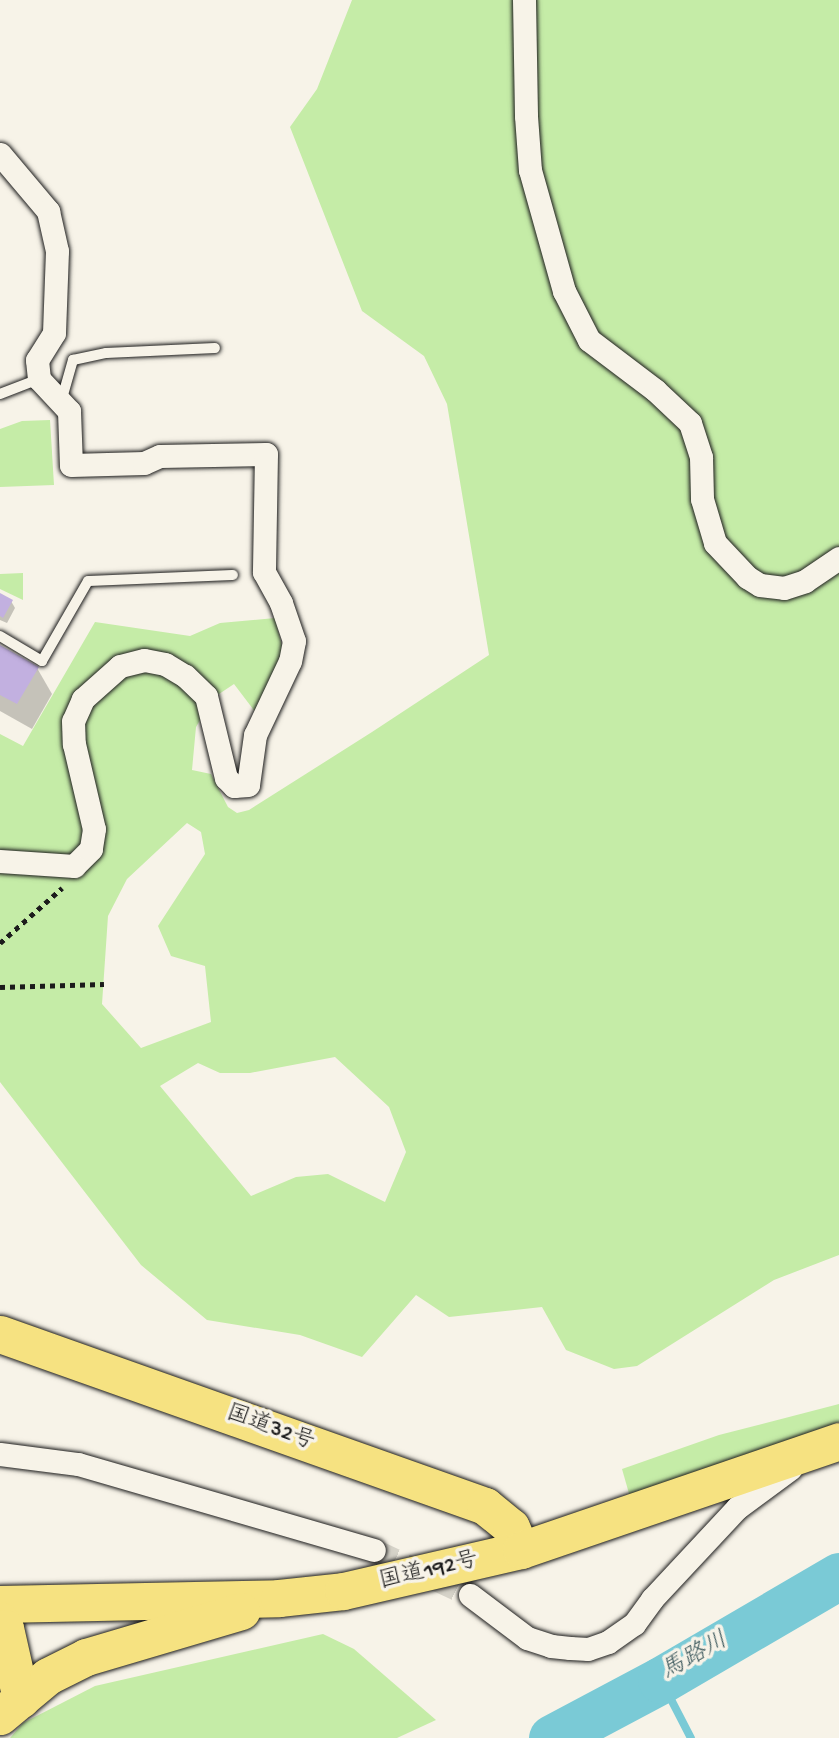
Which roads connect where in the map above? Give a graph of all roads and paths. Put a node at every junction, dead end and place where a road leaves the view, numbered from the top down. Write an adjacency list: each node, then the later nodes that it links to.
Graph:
1 (524, 0): 7 (street)
2 (0, 154): 4 (street)
3 (215, 348): 6 (lane)
4 (39, 379): 5 (lane); 6 (street)
5 (0, 394)
6 (61, 402): 11 (street)
7 (839, 558)
8 (233, 575): 9 (lane)
9 (0, 636)
10 (0, 862): 11 (street)
11 (74, 866): 12 (path)
12 (0, 943)
13 (104, 984): 14 (path)
14 (0, 987)
15 (0, 1334): 19 (highway, 国道32号)
16 (827, 1445): 19 (highway, 国道192号); 20 (street)
17 (0, 1454): 18 (street)
18 (374, 1549)
19 (521, 1550): 21 (highway, 国道192号)
20 (470, 1595)
21 (279, 1598): 22 (highway, 国道192号); 24 (highway)
22 (0, 1604)
23 (0, 1620): 24 (highway)
24 (10, 1707)

